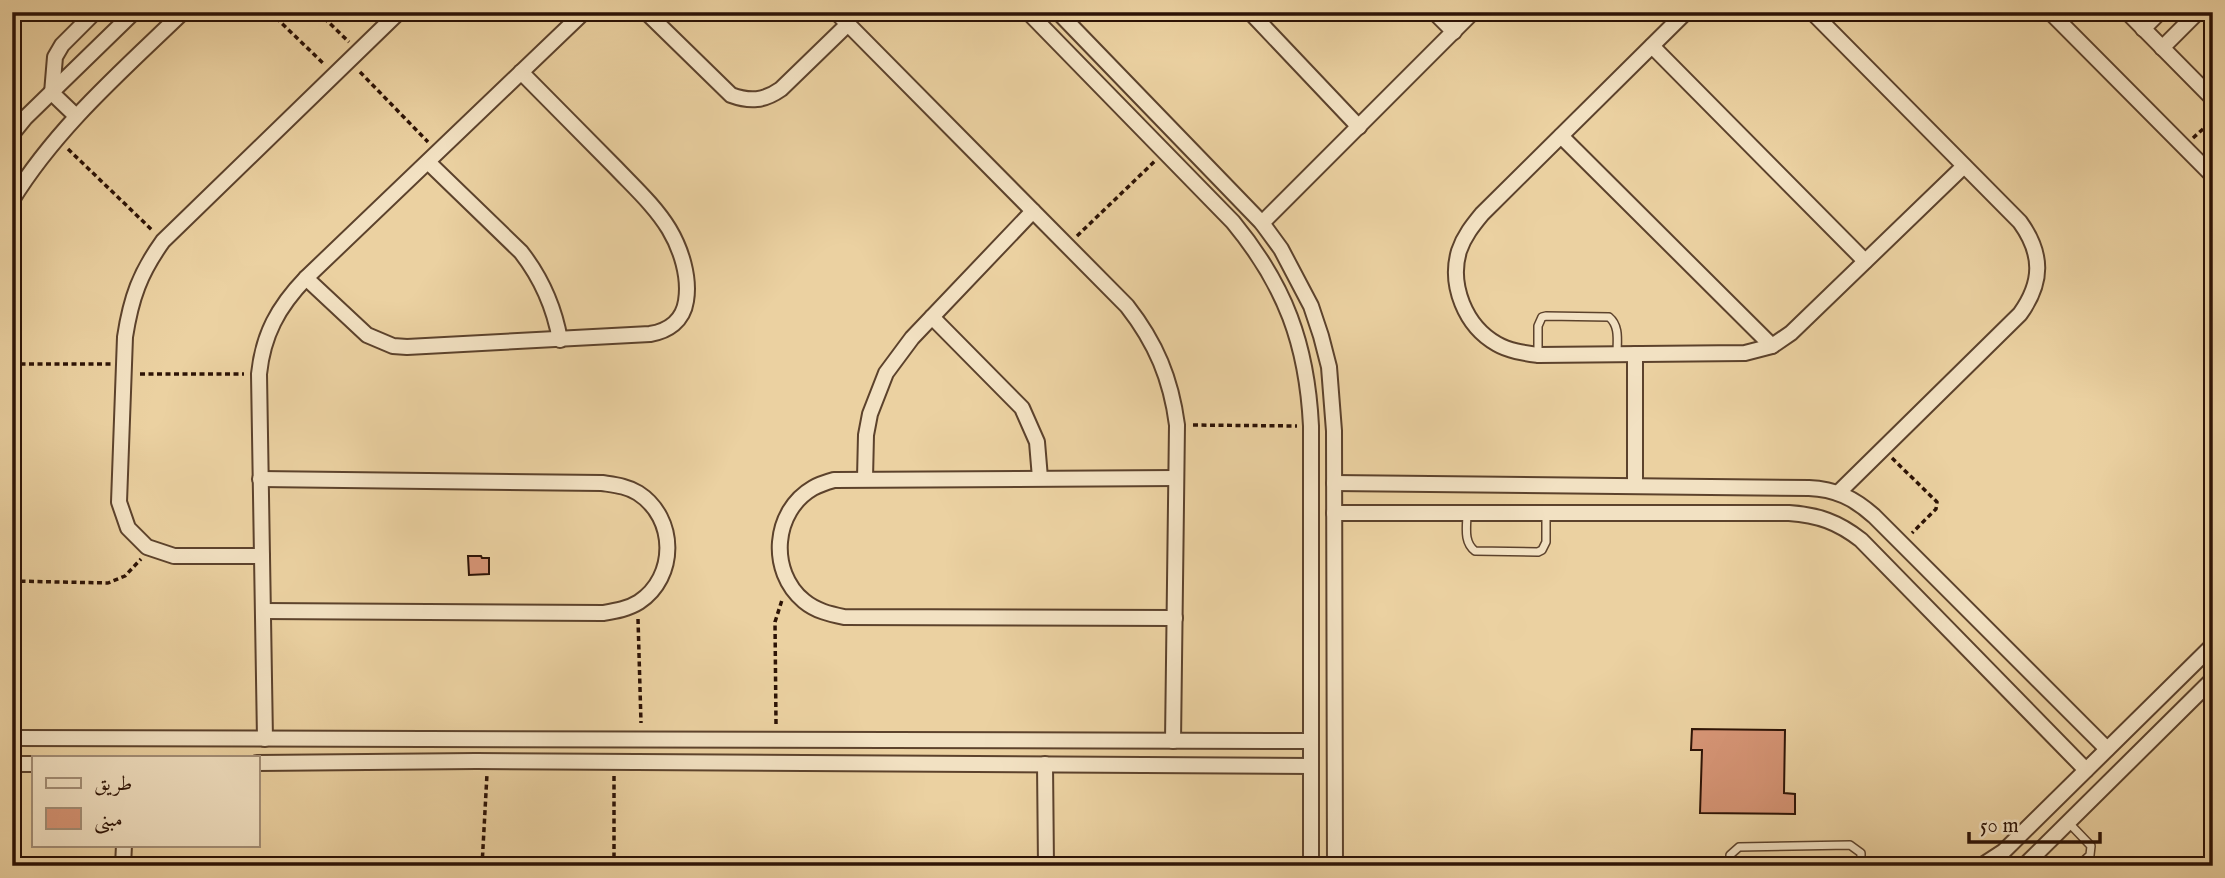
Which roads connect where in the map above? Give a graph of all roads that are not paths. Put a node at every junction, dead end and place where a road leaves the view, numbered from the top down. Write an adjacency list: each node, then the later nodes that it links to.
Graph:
1 (94, 12): 25 (street)
2 (134, 12): 25 (street)
3 (183, 12): 27 (street)
4 (399, 12): 55 (street)
5 (584, 12): 24 (street)
6 (646, 12): 19 (street)
7 (836, 12): 19 (street)
8 (1028, 12): 65 (street)
9 (1058, 12): 36 (street)
10 (1250, 12): 28 (street)
11 (1434, 12): 21 (street)
12 (1473, 12): 21 (street)
13 (1686, 12): 22 (street)
14 (1812, 12): 32 (street)
15 (2050, 12): 33 (street)
16 (2127, 12): 20 (street)
17 (2160, 12): 20 (street)
18 (2198, 12): 23 (street)
19 (848, 24): 35 (street)
20 (2143, 29): 23 (street)
21 (1454, 32): 28 (street)
22 (1652, 46): 30 (street); 37 (street)
23 (2162, 48): 26 (street)
24 (521, 72): 31 (street); 40 (street)
25 (52, 93): 27 (street); 29 (street)
26 (2213, 99)
27 (76, 116): 34 (street)
28 (1359, 127): 36 (street)
29 (12, 134)
30 (1561, 136): 41 (street); 44 (street)
31 (433, 157): 38 (street); 40 (street)
32 (1964, 166): 37 (street); 51 (street)
33 (2213, 176)
34 (12, 200)
35 (1033, 211): 39 (street); 47 (street)
36 (1262, 223): 49 (street)
37 (1866, 261): 41 (street)
38 (306, 278): 40 (street); 48 (street)
39 (932, 317): 45 (street); 46 (street)
40 (560, 340)
41 (1772, 346): 43 (street)
42 (1617, 354): 43 (street); 44 (street); 44 (lane)
43 (1635, 354): 50 (street)
44 (1538, 355)
45 (865, 478): 46 (street); 57 (street)
46 (1040, 478): 47 (street)
47 (1176, 478): 57 (street)
48 (261, 479): 55 (street); 56 (street)
49 (1334, 483): 50 (street); 52 (street)
50 (1635, 486): 51 (street)
51 (1839, 493): 66 (street)
52 (1334, 513): 53 (street); 80 (street)
53 (1467, 513): 54 (street); 54 (lane)
54 (1546, 513): 74 (street)
55 (262, 556): 56 (street)
56 (263, 611): 61 (street)
57 (1175, 618): 64 (street)
58 (2213, 645): 66 (street)
59 (2213, 679): 75 (street)
60 (12, 738): 61 (street)
61 (265, 739): 62 (street)
62 (476, 739): 63 (street); 67 (street)
63 (811, 740): 64 (street); 69 (street)
64 (1173, 741): 65 (street)
65 (1311, 741): 73 (street)
66 (2108, 749): 74 (street)
67 (482, 761): 68 (street); 69 (street)
68 (259, 763)
69 (811, 763): 72 (street)
70 (12, 764): 71 (street)
71 (32, 764)
72 (1045, 764): 73 (street); 78 (street)
73 (1311, 766): 79 (street)
74 (2086, 770): 83 (street)
75 (2068, 822): 84 (street); 85 (lane)
76 (124, 846): 77 (street)
77 (123, 866)
78 (1046, 866)
79 (1311, 866)
80 (1335, 866)
81 (1730, 866): 82 (lane)
82 (1861, 866)
83 (1981, 866)
84 (2024, 866)
85 (2078, 866)

